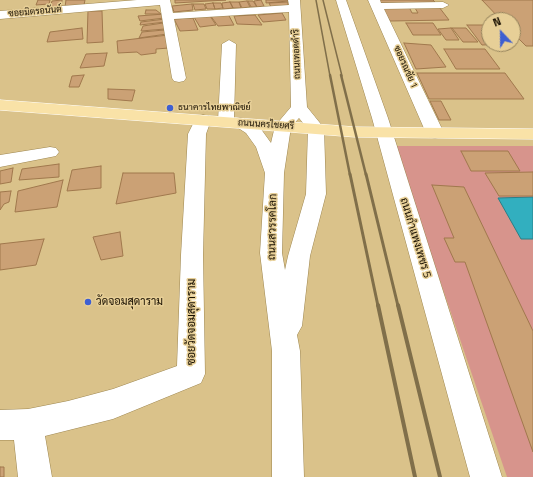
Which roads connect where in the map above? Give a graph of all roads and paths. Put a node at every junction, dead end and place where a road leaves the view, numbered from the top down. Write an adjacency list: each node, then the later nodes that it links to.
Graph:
1 (165, 0): 6 (street, ซอยมิตรอนันต์); 10 (street, ซอยมิตรอนันต์)
2 (341, 0): 16 (street, ถนนกำแพงเพชร 5)
3 (375, 3): 5 (street); 17 (street, ซอยรณชัย 1)
4 (295, 4): 8 (street); 12 (street, ถนนเทอดดำริ)
5 (443, 5)
6 (51, 6): 7 (street, ซอยมิตรอนันต์)
7 (0, 15)
8 (175, 16)
9 (229, 44): 13 (street)
10 (179, 78)
11 (0, 105): 13 (main road, ถนนนครไชยศรี)
12 (300, 108): 14 (street); 15 (street)
13 (223, 121): 14 (main road, ถนนนครไชยศรี); 21 (street); 23 (street, ซอยวัดจอมสุดาราม)
14 (283, 126): 15 (main road, ถนนนครไชยศรี); 21 (street, ถนนสวรรคโลก)
15 (316, 128): 16 (main road, ถนนนครไชยศรี); 22 (street, ถนนสวรรคโลก)
16 (384, 133): 17 (main road, ถนนนครไชยศรี); 26 (street, ถนนกำแพงเพชร 5)
17 (435, 133): 18 (main road, ถนนนครไชยศรี)
18 (533, 134)
19 (50, 152): 20 (street)
20 (0, 161)
21 (274, 173): 22 (street, ถนนสวรรคโลก)
22 (286, 351): 25 (street, ถนนสวรรคโลก)
23 (14, 425): 24 (street)
24 (35, 477)
25 (288, 477)
26 (486, 477)

